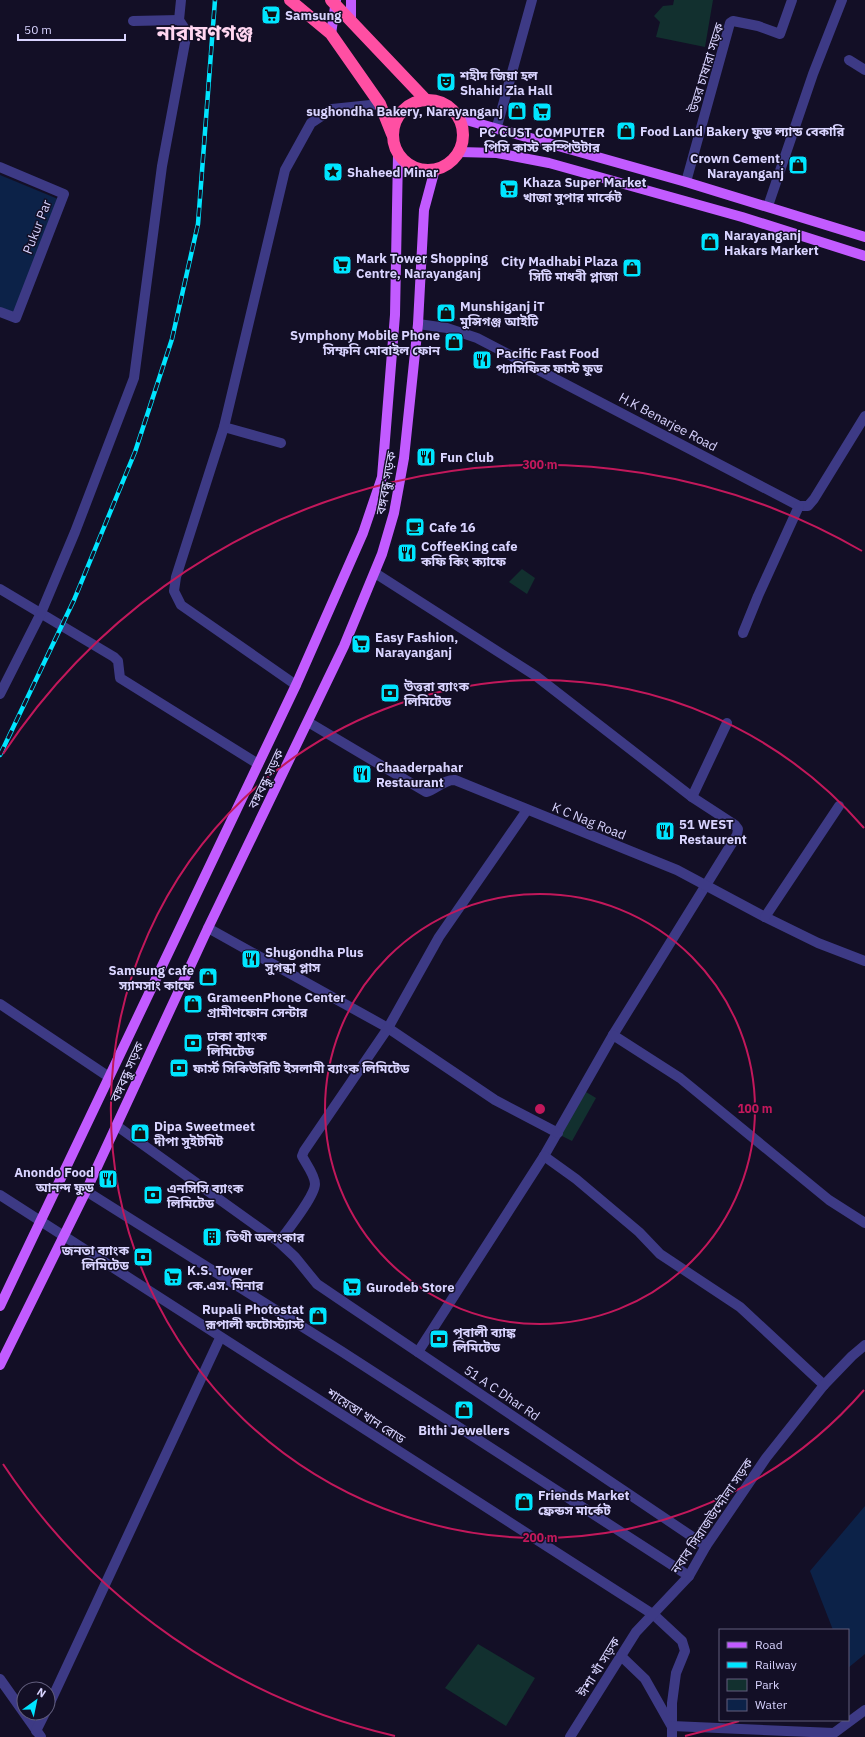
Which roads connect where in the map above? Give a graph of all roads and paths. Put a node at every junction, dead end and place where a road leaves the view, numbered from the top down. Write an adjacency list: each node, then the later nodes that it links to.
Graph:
1 (181, 0): 8 (street)
2 (290, 0): 11 (highway)
3 (351, 0): 10 (main road)
4 (532, 0): 17 (street)
5 (792, 0): 23 (street, উত্তর চাষারা সড়ক)
6 (842, 0): 24 (street)
7 (334, 1): 10 (highway); 11 (main road)
8 (179, 20): 9 (street); 36 (street)
9 (133, 21)
10 (350, 22): 14 (highway)
11 (331, 34): 15 (highway)
12 (849, 60): 13 (street)
13 (865, 70)
14 (425, 99): 16 (highway); 18 (highway)
15 (380, 104): 18 (highway); 30 (street)
16 (459, 118): 17 (main road); 19 (highway)
17 (496, 130): 23 (main road)
18 (392, 135): 20 (highway)
19 (459, 152): 22 (highway); 26 (main road)
20 (398, 154): 22 (highway); 38 (main road, বঙ্গবন্ধু সড়ক)
21 (0, 167): 27 (street, Pukur Par)
22 (435, 169): 28 (main road, বঙ্গবন্ধু সড়ক)
23 (686, 182): 24 (main road)
24 (768, 206): 25 (main road)
25 (865, 237)
26 (865, 256)
27 (0, 312)
28 (418, 324): 33 (street, H.K Benarjee Road); 34 (main road, বঙ্গবন্ধু সড়ক)
29 (865, 416): 31 (street)
30 (224, 427): 32 (street); 38 (street)
31 (862, 428): 33 (street)
32 (281, 443)
33 (799, 506): 37 (street)
34 (375, 573): 40 (main road, বঙ্গবন্ধু সড়ক); 43 (street)
35 (0, 589): 36 (street)
36 (41, 613): 39 (street); 42 (street)
37 (743, 633)
38 (296, 685): 42 (main road, বঙ্গবন্ধু সড়ক)
39 (0, 694)
40 (308, 722): 45 (street, K C Nag Road); 48 (main road, বঙ্গবন্ধু সড়ক)
41 (726, 722): 43 (street)
42 (258, 764): 53 (main road, বঙ্গবন্ধু সড়ক)
43 (692, 797): 46 (street)
44 (839, 806): 47 (street)
45 (527, 810): 46 (street, K C Nag Road); 51 (street)
46 (705, 885): 47 (street, K C Nag Road); 52 (street)
47 (765, 917): 49 (street, K C Nag Road)
48 (208, 928): 51 (street); 54 (main road, বঙ্গবন্ধু সড়ক)
49 (865, 961)
50 (0, 1004): 53 (street)
51 (388, 1028): 55 (street); 62 (street)
52 (613, 1035): 55 (street); 60 (street)
53 (109, 1076): 59 (main road, বঙ্গবন্ধু সড়ক)
54 (117, 1126): 57 (main road, বঙ্গবন্ধু সড়ক); 62 (street, 51 A C Dhar Rd)
55 (558, 1133): 56 (street)
56 (544, 1156): 66 (street); 68 (street)
57 (86, 1191): 61 (main road, বঙ্গবন্ধু সড়ক); 70 (street)
58 (0, 1195): 59 (street, শায়েস্তা খান রোড)
59 (40, 1222): 61 (street, শায়েস্তা খান রোড); 63 (main road, বঙ্গবন্ধু সড়ক)
60 (865, 1223)
61 (64, 1238): 64 (street, শায়েস্তা খান রোড); 67 (main road, বঙ্গবন্ধু সড়ক)
62 (279, 1242): 66 (street, 51 A C Dhar Rd)
63 (0, 1306)
64 (220, 1338): 71 (street, শায়েস্তা খান রোড); 74 (street)
65 (865, 1345): 68 (street, নবাব সিরাজউদ্দৌলা সড়ক)
66 (418, 1352): 69 (street, 51 A C Dhar Rd)
67 (0, 1365)
68 (824, 1385): 69 (street, নবাব সিরাজউদ্দৌলা সড়ক)
69 (706, 1546): 70 (street, নবাব সিরাজউদ্দৌলা সড়ক)
70 (689, 1576): 71 (street, নবাব সিরাজউদ্দৌলা সড়ক)
71 (654, 1615): 72 (street, ঈশা খাঁ সড়ক); 77 (street)
72 (621, 1656): 77 (street); 79 (street, ঈশা খাঁ সড়ক)
73 (0, 1679): 78 (street)
74 (56, 1690)
75 (865, 1710): 77 (street)
76 (43, 1721): 78 (street)
77 (672, 1726): 80 (street)
78 (39, 1734)
79 (570, 1737)
80 (671, 1737)

